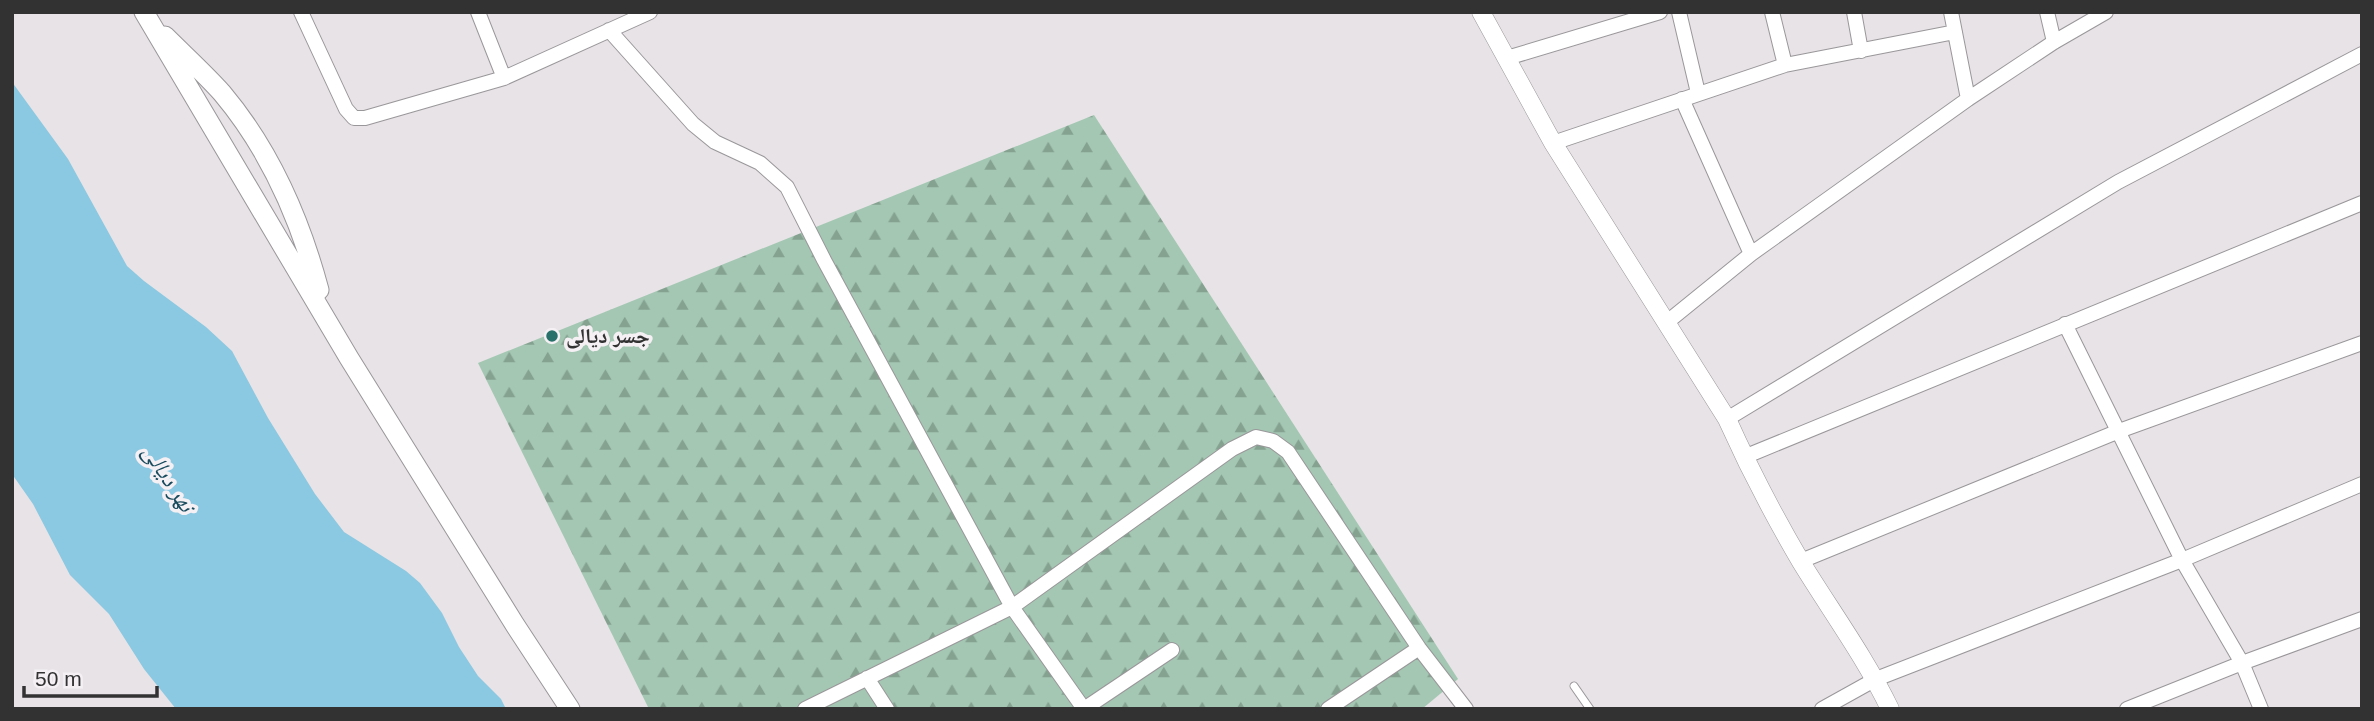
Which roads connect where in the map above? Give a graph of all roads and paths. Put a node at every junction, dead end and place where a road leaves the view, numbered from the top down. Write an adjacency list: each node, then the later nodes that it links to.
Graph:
1 (301, 12): 20 (street)
2 (478, 12): 20 (street)
3 (1481, 12): 18 (street)
4 (1660, 12): 18 (street)
5 (1679, 12): 21 (street)
6 (1772, 12): 19 (street)
7 (1854, 12): 16 (street)
8 (1951, 12): 14 (street)
9 (2047, 12): 15 (street)
10 (2106, 12): 15 (street)
11 (645, 13): 13 (street)
12 (147, 16): 27 (main road); 27 (main road)
13 (609, 30): 20 (street); 37 (street)
14 (1955, 32): 16 (street); 23 (street)
15 (2054, 42): 23 (street)
16 (1861, 51): 19 (street)
17 (2362, 54): 31 (street)
18 (1507, 58): 24 (street)
19 (1785, 65): 21 (street)
20 (504, 78)
21 (1698, 93): 22 (street)
22 (1682, 99): 24 (street); 26 (street)
23 (1968, 99): 26 (street)
24 (1553, 143): 28 (street)
25 (2362, 203): 29 (street)
26 (1751, 254): 28 (street)
27 (325, 315): 46 (main road)
28 (1666, 323): 31 (street)
29 (2065, 324): 32 (street); 33 (street)
30 (2362, 343): 32 (street)
31 (1727, 419): 33 (street)
32 (2119, 431): 35 (street); 36 (street)
33 (1744, 457): 36 (street)
34 (2362, 484): 35 (street)
35 (2182, 560): 41 (street); 43 (street)
36 (1801, 561): 43 (street)
37 (1012, 607): 39 (street); 42 (street); 49 (street)
38 (2362, 619): 41 (street)
39 (1419, 648): 50 (street); 51 (street)
40 (1172, 650): 49 (street)
41 (2242, 663): 54 (street); 55 (street)
42 (867, 678): 47 (street); 48 (street)
43 (1876, 679): 45 (street); 53 (street)
44 (1574, 685): 52 (lane)
45 (1887, 707)
46 (570, 709)
47 (805, 709)
48 (887, 709)
49 (1084, 709)
50 (1328, 709)
51 (1466, 709)
52 (1590, 709)
53 (1822, 709)
54 (2127, 709)
55 (2260, 709)

